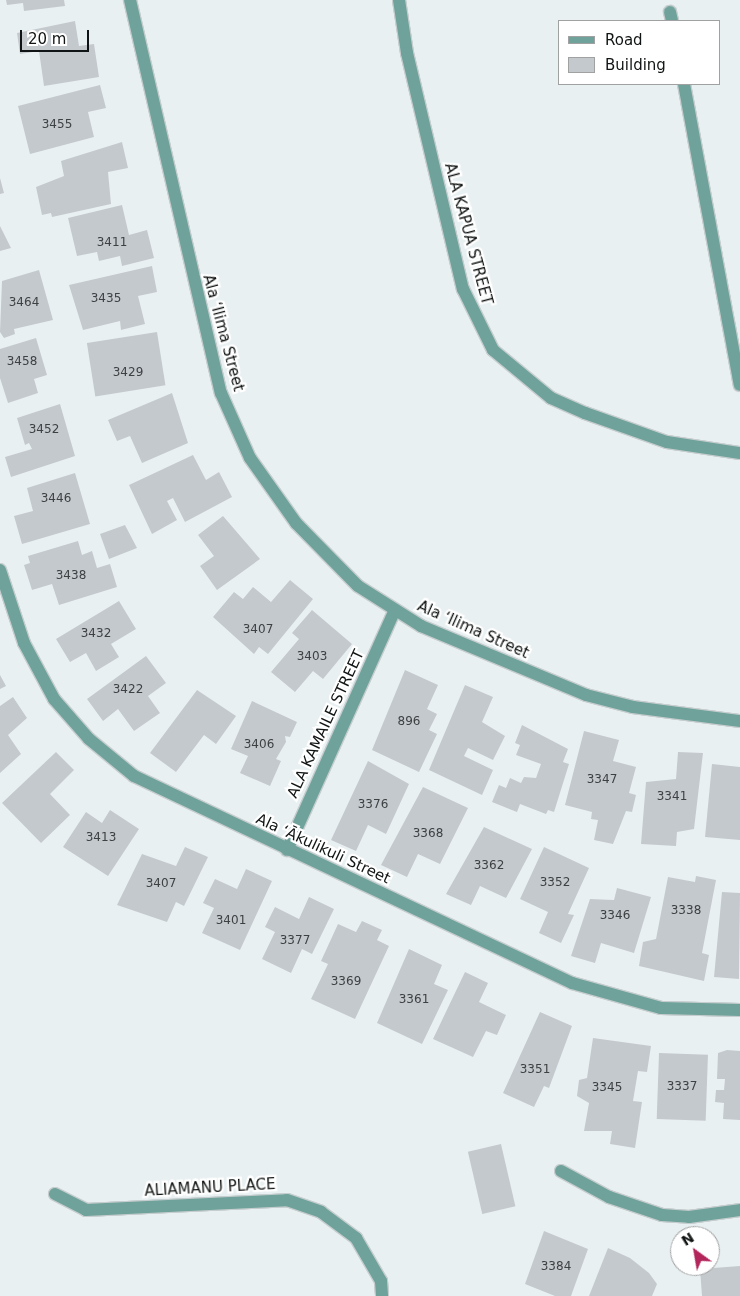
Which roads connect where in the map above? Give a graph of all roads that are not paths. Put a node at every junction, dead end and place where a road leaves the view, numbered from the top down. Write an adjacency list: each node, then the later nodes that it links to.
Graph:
1 (130, 0): 7 (street, Ala ʻIlima Street)
2 (399, 0): 5 (street, ALA KAPUA STREET)
3 (684, 85): 4 (street)
4 (740, 384)
5 (740, 453)
6 (0, 570): 9 (street, Ala ʻĀkulikuli Street)
7 (394, 612): 8 (street, Ala ʻIlima Street); 9 (street, ALA KAMAILE STREET)
8 (740, 721)
9 (287, 850): 10 (street, Ala ʻĀkulikuli Street)
10 (740, 1010)
11 (561, 1171): 13 (street)
12 (55, 1194): 14 (street, ALIAMANU PLACE)
13 (740, 1210)
14 (382, 1296)

